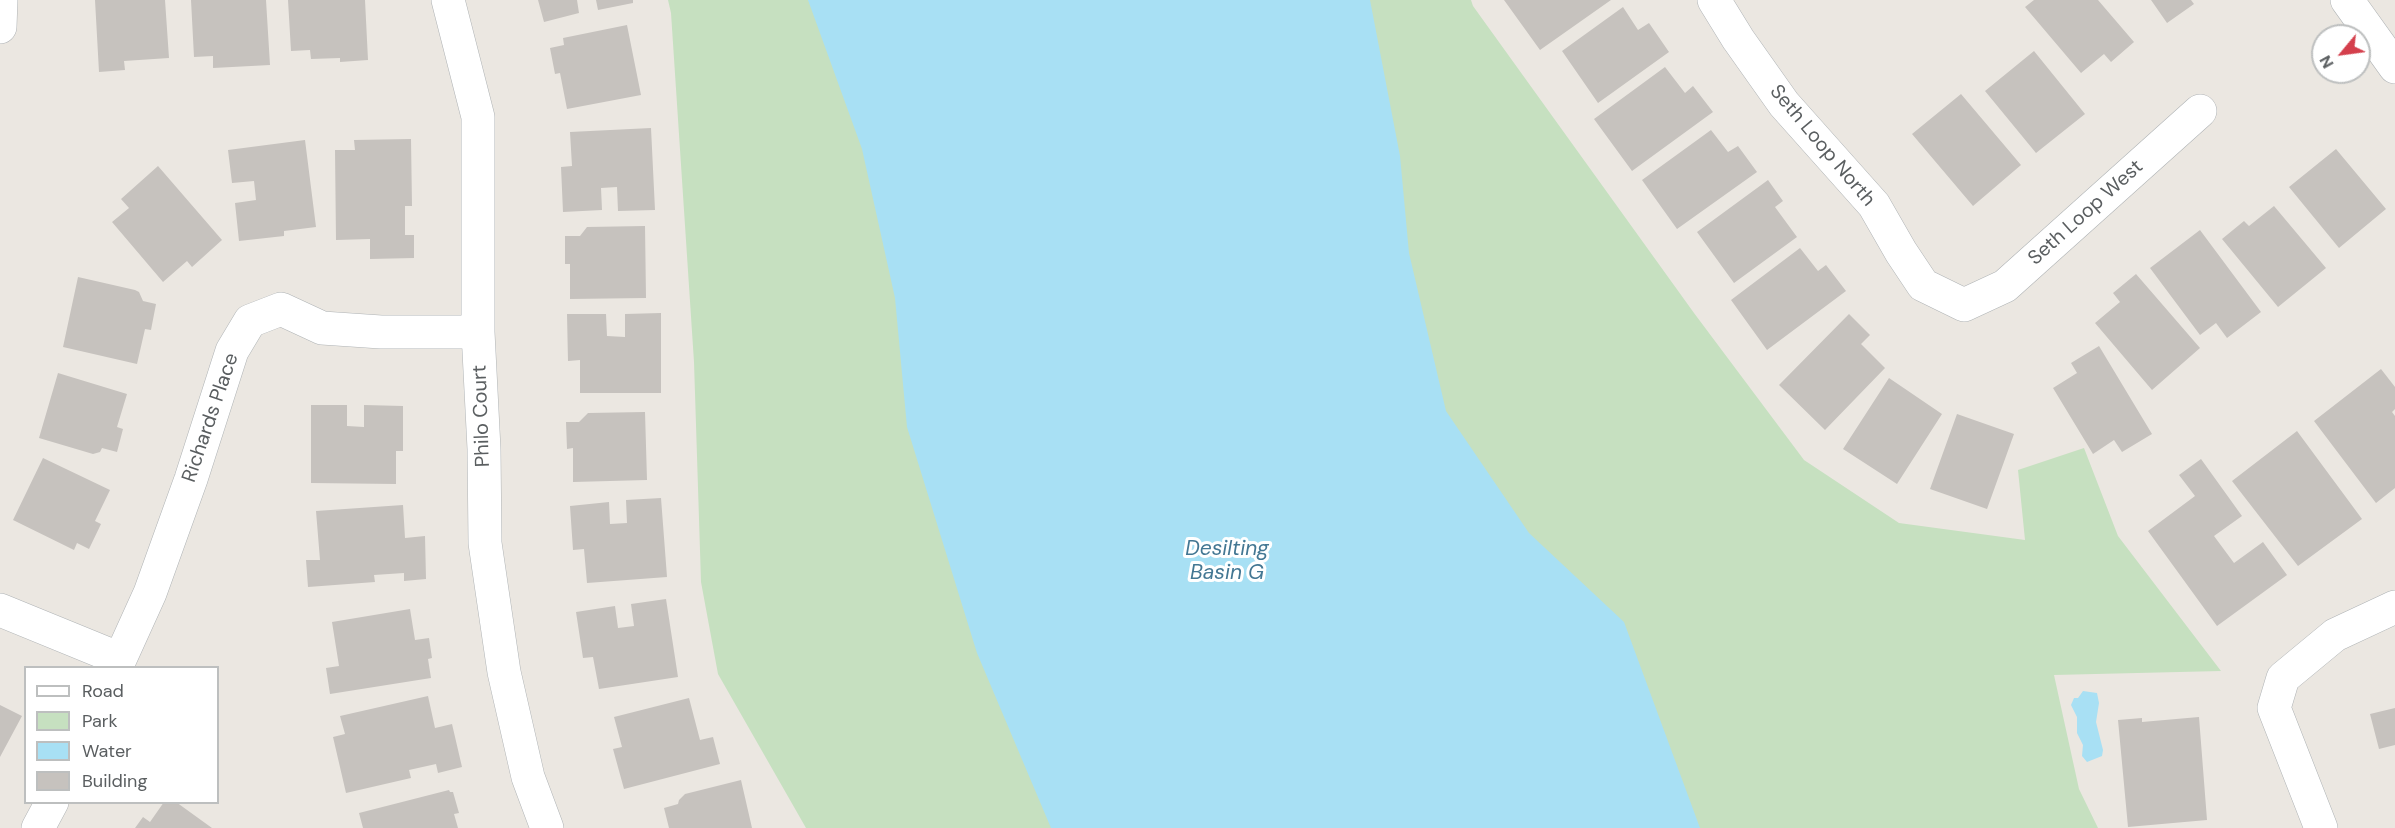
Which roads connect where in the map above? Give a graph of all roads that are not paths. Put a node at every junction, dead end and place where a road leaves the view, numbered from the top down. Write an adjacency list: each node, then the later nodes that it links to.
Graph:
1 (1, 0): 5 (street)
2 (448, 0): 9 (street, Philo Court)
3 (1714, 0): 8 (street, Seth Loop North)
4 (2347, 0): 6 (street)
5 (0, 27)
6 (2395, 67)
7 (2200, 111): 8 (street, Seth Loop West)
8 (1964, 305)
9 (478, 332): 12 (street, Richards Place); 15 (street, Philo Court)
10 (2395, 607): 16 (street)
11 (0, 610): 12 (street)
12 (118, 663)
13 (51, 804): 14 (street)
14 (38, 828)
15 (547, 828)
16 (2321, 828)

